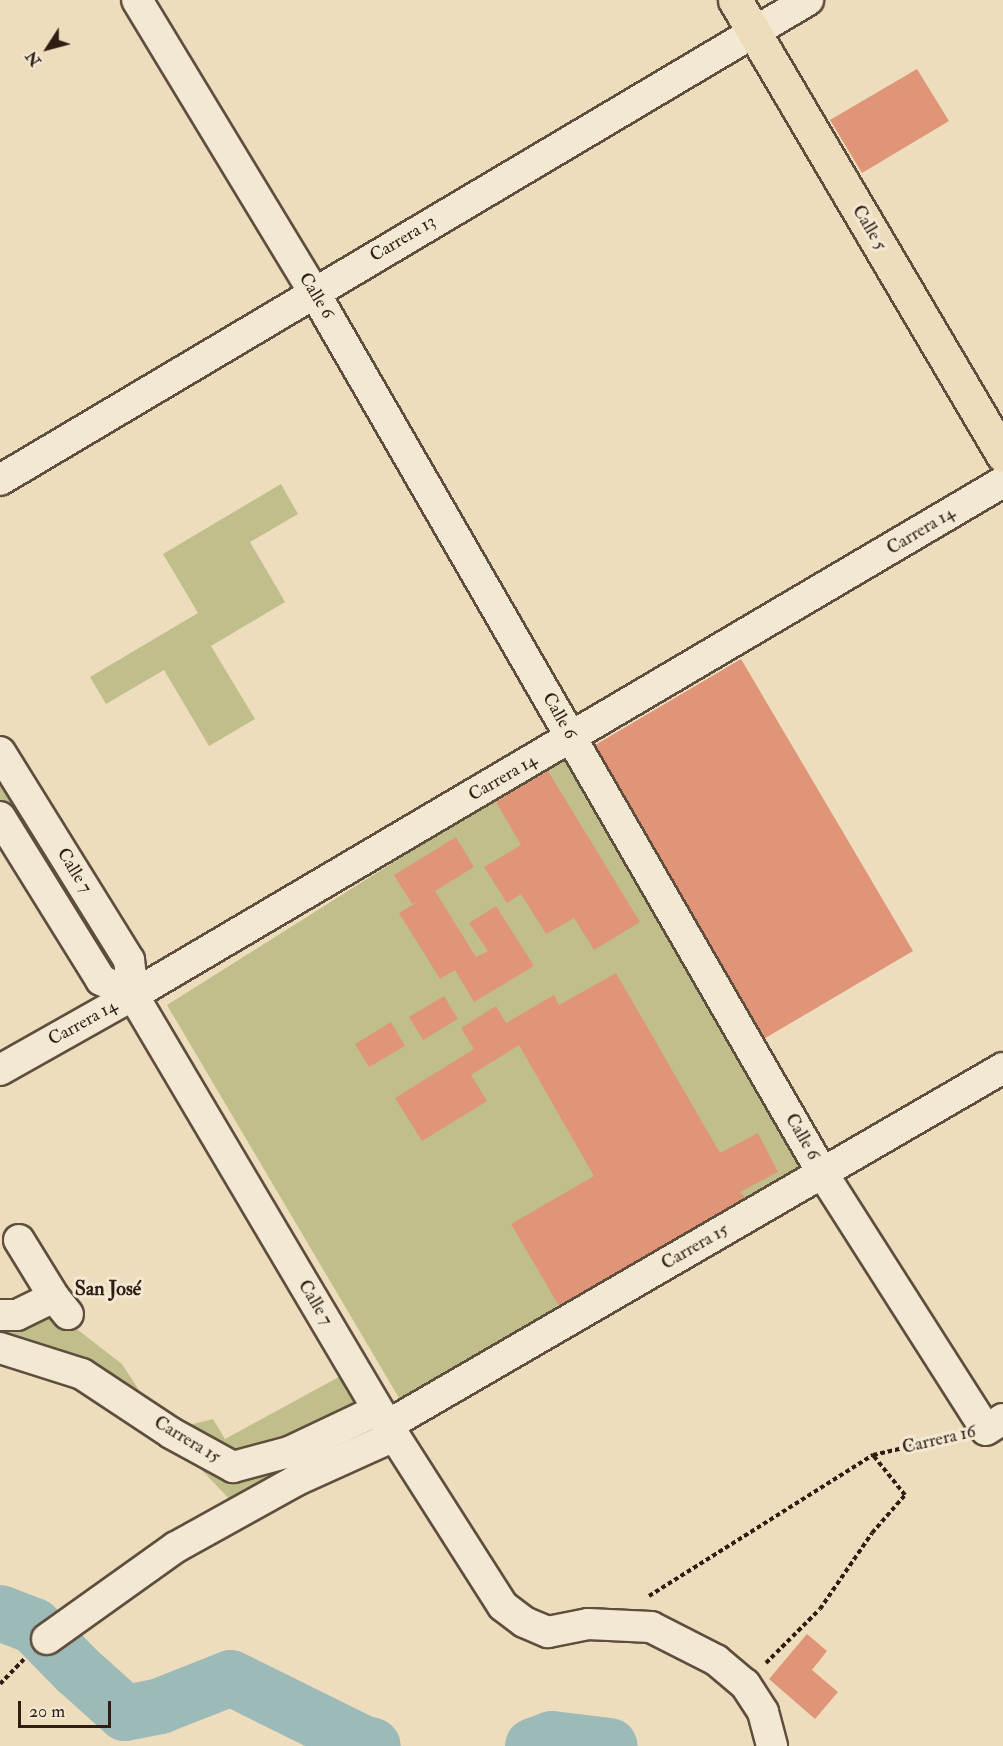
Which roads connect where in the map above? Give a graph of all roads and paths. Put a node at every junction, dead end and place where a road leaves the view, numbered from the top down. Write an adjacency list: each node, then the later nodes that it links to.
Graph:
1 (137, 0): 5 (street, Calle 6)
2 (735, 0): 4 (main road, Calle 5)
3 (808, 0): 4 (street, Carrera 13)
4 (753, 31): 5 (street, Carrera 13); 6 (main road, Calle 5)
5 (314, 292): 7 (street, Carrera 13); 9 (street, Calle 6)
6 (1003, 455)
7 (0, 480)
8 (1003, 482): 9 (street, Carrera 14)
9 (572, 738): 12 (street, Carrera 14); 15 (street, Calle 6)
10 (0, 752): 12 (street, Calle 7)
11 (0, 818): 12 (street, Calle 7)
12 (133, 996): 14 (street, Carrera 14); 19 (street, Calle 7)
13 (1003, 1068): 15 (street, Carrera 15)
14 (0, 1070)
15 (823, 1174): 19 (street, Carrera 15); 20 (street, Calle 6)
16 (19, 1240): 17 (street)
17 (0, 1315)
18 (0, 1348): 19 (street, Carrera 15)
19 (386, 1424): 23 (street); 24 (street, Calle 7)
20 (994, 1424): 21 (path, Carrera 16)
21 (873, 1455): 22 (path, Carrera 16); 24 (path)
22 (639, 1602)
23 (47, 1639)
24 (745, 1684): 25 (street)
25 (772, 1746)

